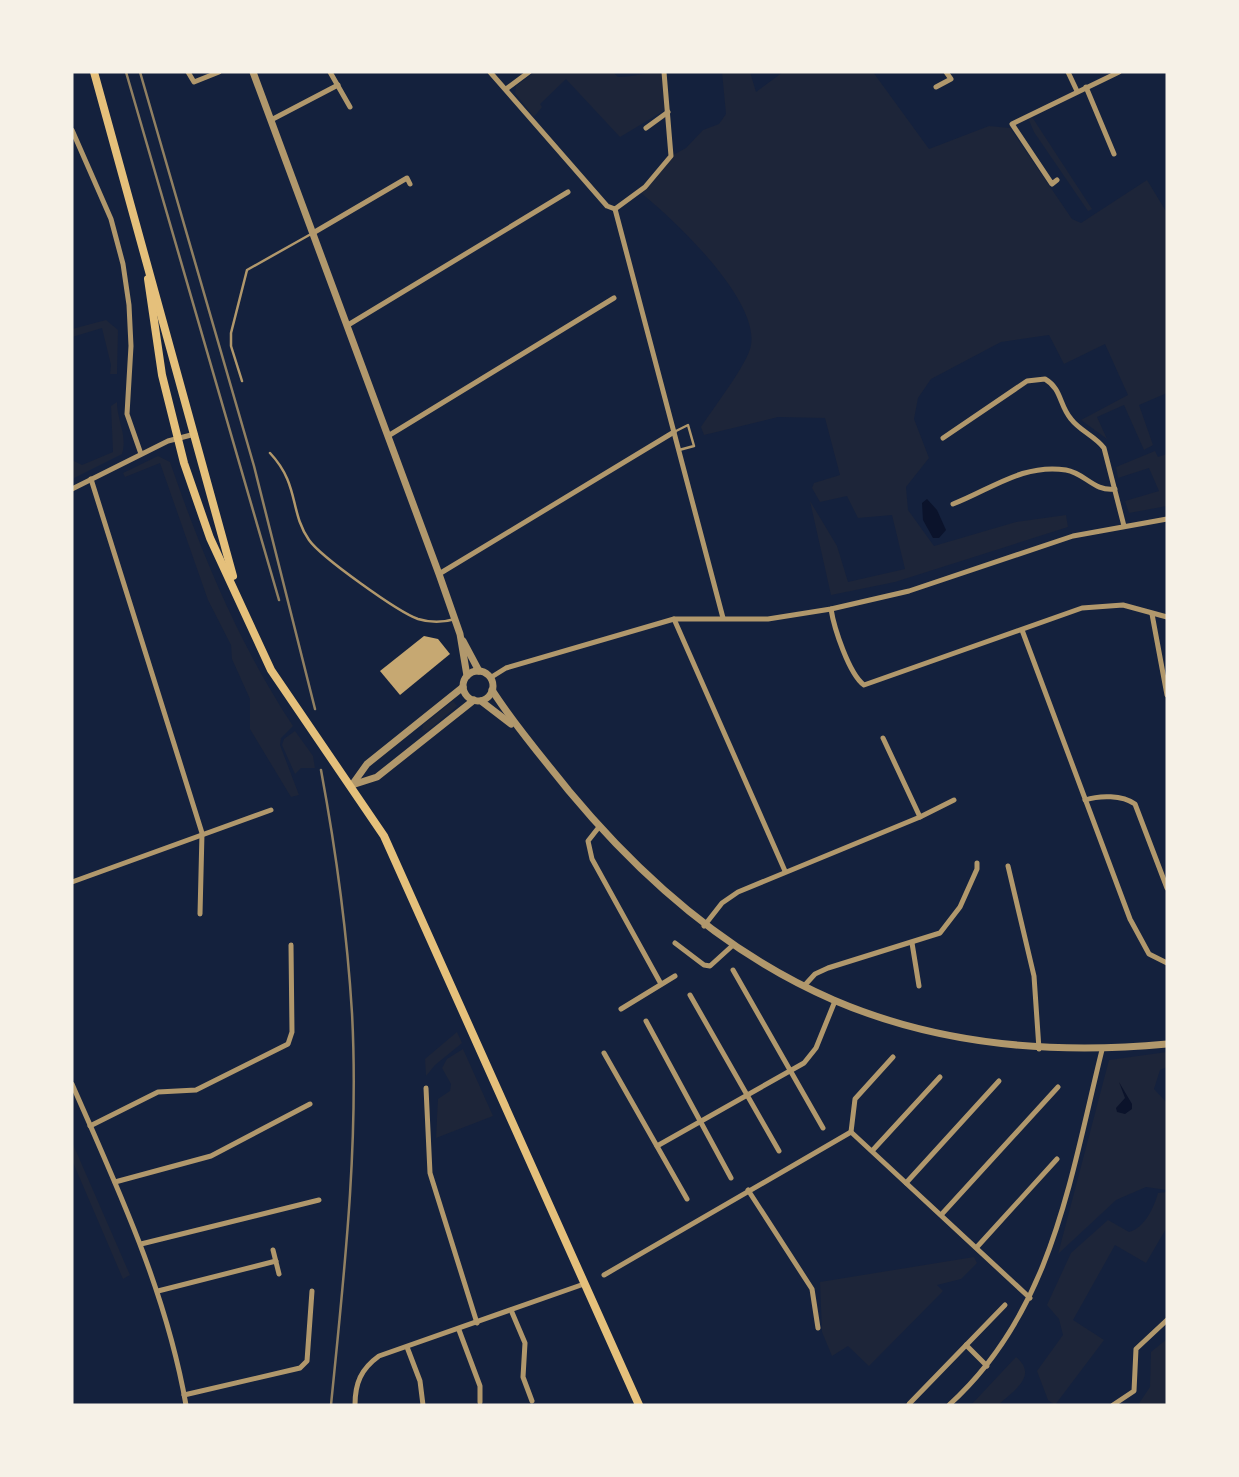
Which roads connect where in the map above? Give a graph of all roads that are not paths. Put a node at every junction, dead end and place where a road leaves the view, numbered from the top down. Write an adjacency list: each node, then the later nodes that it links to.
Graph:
1 (94, 72): 28 (main road)
2 (188, 72): 3 (street)
3 (219, 72)
4 (253, 72): 19 (street)
5 (330, 72): 12 (street)
6 (490, 72): 15 (street)
7 (529, 72): 15 (street)
8 (664, 72): 18 (street)
9 (946, 72): 13 (street)
10 (1068, 72): 16 (street)
11 (1118, 72): 14 (street)
12 (338, 85): 17 (street); 19 (street)
13 (936, 87)
14 (1086, 87): 16 (street); 22 (street)
15 (506, 89): 26 (street)
16 (1077, 91): 23 (street)
17 (350, 107)
18 (668, 112): 20 (street); 26 (street)
19 (271, 120): 27 (street)
20 (646, 128)
21 (72, 130): 39 (street)
22 (1114, 154)
23 (1057, 180)
24 (410, 184): 27 (street)
25 (568, 192): 30 (street)
26 (615, 209): 32 (street)
27 (313, 233): 30 (street); 31 (lane)
28 (148, 279): 33 (main road); 35 (main road)
29 (614, 298): 34 (street)
30 (348, 325): 34 (street)
31 (242, 381)
32 (674, 432): 37 (street); 37 (lane); 46 (street)
33 (195, 433): 35 (street); 47 (main road)
34 (388, 436): 46 (street)
35 (178, 438): 39 (street); 47 (main road)
36 (943, 438): 42 (street)
37 (678, 450): 51 (street)
38 (270, 453): 52 (lane)
39 (141, 454): 40 (street)
40 (91, 479): 41 (street); 71 (street)
41 (72, 489)
42 (1115, 489): 43 (street); 45 (street)
43 (953, 504)
44 (1167, 519): 45 (street)
45 (1124, 526): 48 (street)
46 (439, 574): 52 (street)
47 (236, 589): 65 (main road)
48 (831, 609): 51 (street); 54 (street)
49 (1152, 614): 50 (street); 54 (street); 61 (street)
50 (1167, 617)
51 (723, 618): 53 (street)
52 (454, 619): 55 (street)
53 (674, 619): 58 (street); 74 (street)
54 (1023, 630): 67 (street)
55 (460, 634): 56 (street); 57 (street)
56 (480, 671): 57 (street); 58 (street)
57 (467, 676): 59 (street)
58 (490, 678): 60 (street)
59 (463, 687): 62 (street); 65 (street)
60 (492, 690): 62 (street); 63 (street)
61 (1167, 695)
62 (477, 701): 63 (street); 65 (street)
63 (517, 729): 70 (street)
64 (883, 737): 69 (street)
65 (352, 785): 127 (main road)
66 (954, 800): 69 (street)
67 (1085, 800): 76 (street); 83 (street)
68 (271, 810): 71 (street)
69 (920, 817): 74 (street)
70 (599, 827): 78 (street); 86 (street)
71 (202, 833): 75 (street); 77 (street)
72 (977, 863): 80 (street)
73 (1007, 866): 94 (street)
74 (785, 871): 78 (street)
75 (72, 882)
76 (1167, 888)
77 (200, 915)
78 (704, 926): 82 (street)
79 (675, 943): 82 (street)
80 (912, 943): 87 (street); 88 (street)
81 (291, 945): 107 (street)
82 (732, 946): 87 (street)
83 (1167, 963)
84 (733, 971): 98 (street)
85 (675, 976): 86 (street)
86 (661, 984): 91 (street)
87 (804, 986): 90 (street)
88 (919, 986)
89 (690, 995): 104 (street)
90 (835, 1000): 94 (street); 98 (street)
91 (621, 1009)
92 (646, 1020): 106 (street)
93 (1167, 1044): 95 (street)
94 (1039, 1049): 95 (street)
95 (1102, 1050): 130 (street)
96 (604, 1053): 110 (street)
97 (893, 1057): 109 (street)
98 (790, 1070): 104 (street); 108 (street)
99 (940, 1077): 111 (street)
100 (999, 1081): 116 (street)
101 (72, 1084): 107 (street)
102 (426, 1087): 134 (street)
103 (1058, 1087): 120 (street)
104 (747, 1095): 106 (street); 112 (street)
105 (310, 1104): 115 (street)
106 (700, 1122): 110 (street); 114 (street)
107 (90, 1126): 115 (street)
108 (823, 1128)
109 (851, 1132): 111 (street); 117 (street)
110 (657, 1146): 119 (street)
111 (872, 1151): 116 (street)
112 (779, 1152)
113 (1057, 1159): 122 (street)
114 (731, 1178)
115 (115, 1182): 121 (street)
116 (906, 1183): 120 (street)
117 (748, 1190): 126 (street); 135 (street)
118 (319, 1199): 121 (street)
119 (687, 1199)
120 (941, 1215): 122 (street)
121 (141, 1244): 128 (street)
122 (977, 1247): 130 (street)
123 (273, 1251): 124 (street)
124 (276, 1261): 125 (street); 128 (street)
125 (279, 1274)
126 (604, 1275)
127 (584, 1284): 132 (street); 147 (main road)
128 (158, 1291): 140 (street)
129 (312, 1291): 140 (street)
130 (1030, 1298): 139 (street)
131 (1005, 1305): 137 (street)
132 (511, 1310): 134 (street); 141 (street)
133 (1167, 1320): 149 (street)
134 (477, 1323): 136 (street)
135 (818, 1328)
136 (459, 1330): 138 (street); 142 (street)
137 (966, 1345): 139 (street); 143 (street)
138 (407, 1347): 145 (street); 146 (street)
139 (987, 1366): 148 (street)
140 (184, 1395): 144 (street)
141 (532, 1401)
142 (480, 1402)
143 (909, 1404)
144 (186, 1405)
145 (355, 1405)
146 (423, 1405)
147 (639, 1405)
148 (948, 1405)
149 (1113, 1405)

